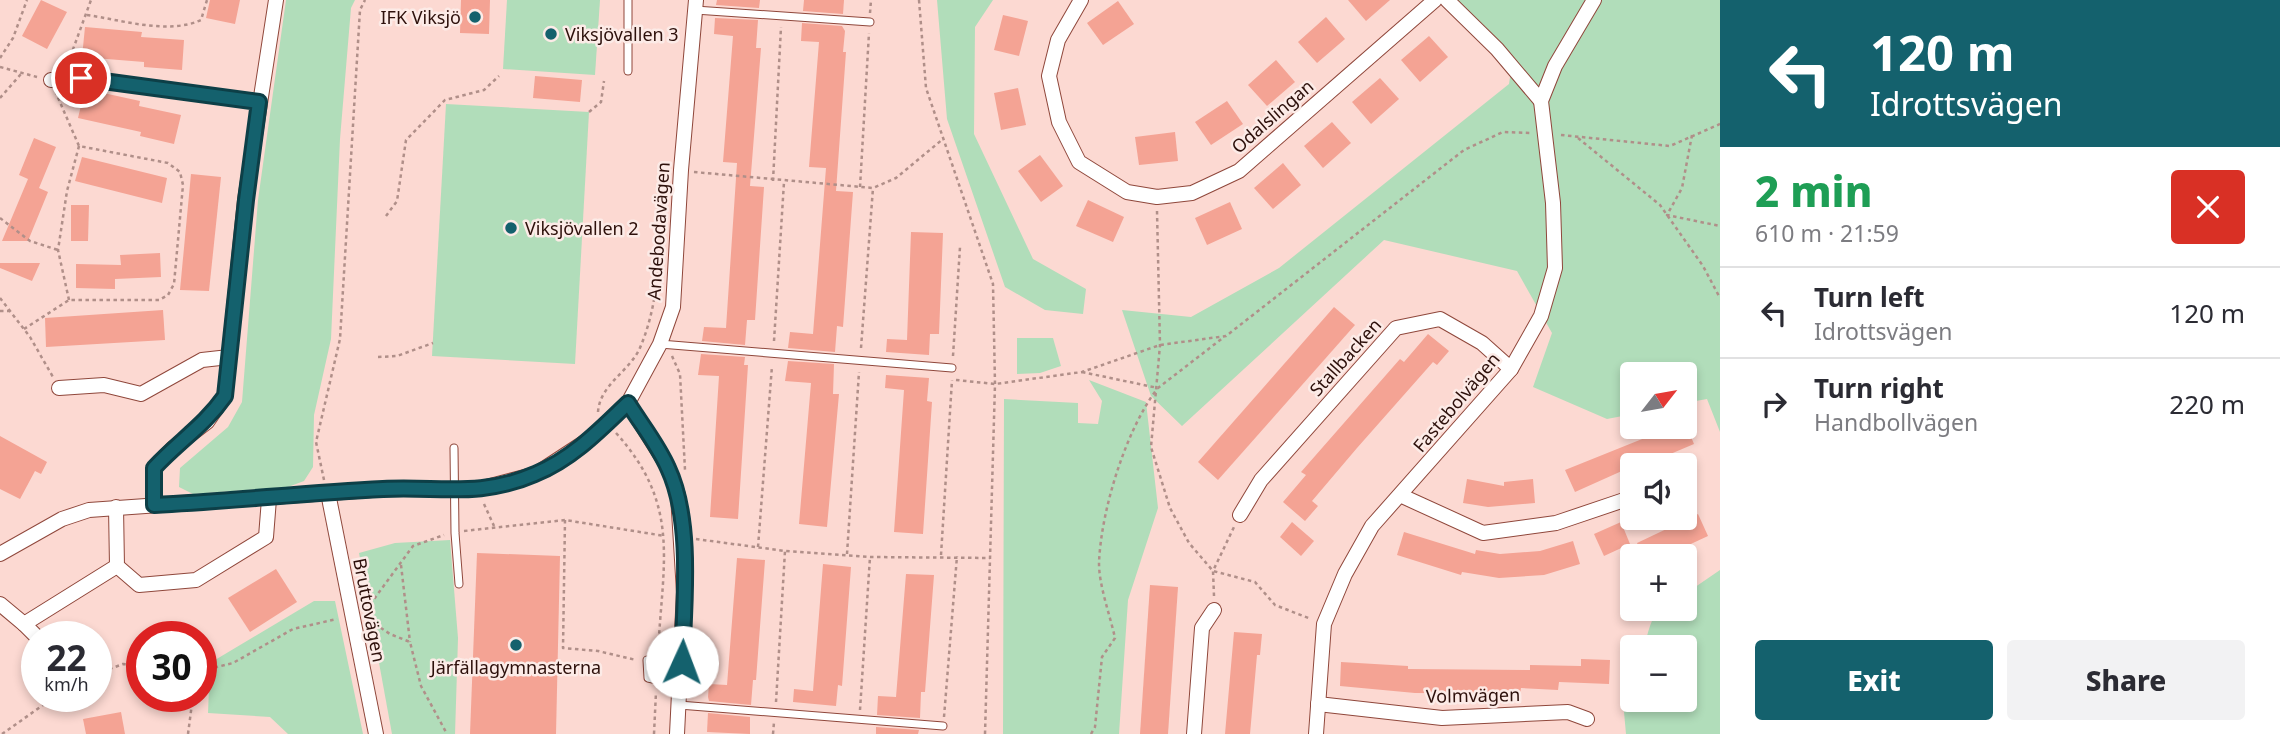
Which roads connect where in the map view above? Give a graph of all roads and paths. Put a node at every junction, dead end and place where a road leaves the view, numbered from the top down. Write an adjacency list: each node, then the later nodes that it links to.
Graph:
1 (27, 0): 17 (path)
2 (91, 0): 14 (path)
3 (207, 0): 14 (path)
4 (276, 0): 26 (street)
5 (365, 0): 71 (path)
6 (628, 0): 19 (lane)
7 (871, 0): 16 (path)
8 (919, 0): 32 (path)
9 (1081, 0): 39 (street, Odalslingan)
10 (1435, 0): 39 (street, Odalslingan)
11 (1447, 0): 25 (street)
12 (1594, 0): 25 (street, Fastebolvägen)
13 (695, 5): 15 (lane); 34 (street, Andebodavägen)
14 (87, 15): 22 (path)
15 (782, 16): 16 (lane); 35 (path)
16 (870, 22): 37 (path)
17 (0, 58)
18 (0, 67): 20 (path)
19 (628, 71)
20 (22, 74): 22 (path); 24 (path)
21 (499, 76): 41 (path)
22 (51, 80): 26 (street); 33 (path)
23 (604, 81): 27 (path)
24 (1, 96)
25 (1541, 101): 29 (street, Fastebolvägen)
26 (259, 102): 57 (street)
27 (589, 112)
28 (1720, 124): 30 (path)
29 (1545, 134): 31 (path); 52 (path); 61 (street, Fastebolvägen)
30 (1692, 135): 31 (path); 40 (path)
31 (1577, 137): 40 (path)
32 (943, 139): 38 (path); 64 (path)
33 (79, 146): 45 (path); 48 (path)
34 (681, 170): 35 (path); 54 (street, Andebodavägen)
35 (773, 181): 36 (path)
36 (784, 182): 37 (path); 56 (path)
37 (860, 187): 38 (path)
38 (873, 188): 59 (path)
39 (1157, 197): 55 (path)
40 (1667, 215): 43 (path); 47 (path)
41 (386, 216)
42 (0, 218): 45 (path)
43 (1720, 226)
44 (960, 247): 60 (path)
45 (58, 250): 48 (path)
46 (0, 298): 50 (path)
47 (1720, 298)
48 (69, 300): 51 (path)
49 (0, 311): 50 (path)
50 (10, 311): 51 (path)
51 (24, 328): 65 (path)
52 (1226, 336): 55 (path); 66 (path)
53 (433, 343): 58 (path)
54 (660, 344): 56 (lane); 67 (street, Andebodavägen); 73 (path)
55 (1160, 345): 62 (path); 66 (path)
56 (772, 355): 59 (lane); 85 (path)
57 (229, 357): 65 (street); 79 (street)
58 (378, 357)
59 (859, 362): 60 (lane); 88 (path)
60 (952, 368): 63 (path)
61 (1511, 369): 76 (street, Fastebolvägen); 81 (street, Stallbacken)
62 (1082, 372): 64 (path); 66 (path)
63 (952, 379): 64 (path); 89 (path)
64 (995, 384): 92 (path)
65 (60, 388)
66 (1158, 388): 95 (path); 121 (path)
67 (628, 403): 74 (street, Andebodavägen); 84 (street)
68 (600, 414): 69 (path)
69 (593, 422)
70 (454, 448): 74 (lane)
71 (324, 478): 72 (path); 75 (path)
72 (335, 478)
73 (686, 481)
74 (454, 492): 75 (street, Andebodavägen); 83 (lane)
75 (328, 493): 77 (street, Andebodavägen); 99 (street, Bruttovägen)
76 (1402, 496): 78 (street); 102 (street, Fastebolvägen)
77 (269, 499): 79 (street, Andebodavägen); 94 (street)
78 (1620, 501)
79 (154, 505): 80 (street, Andebodavägen)
80 (116, 507): 87 (street, Andebodavägen); 94 (street)
81 (1240, 514): 95 (path)
82 (565, 520): 83 (path); 84 (path); 104 (path)
83 (455, 533): 93 (path); 96 (lane)
84 (682, 537): 85 (path); 106 (street)
85 (758, 547): 86 (path)
86 (785, 551): 88 (path); 111 (path)
87 (0, 554)
88 (847, 554): 91 (path)
89 (941, 555): 90 (path); 91 (path)
90 (957, 556): 92 (path); 114 (path)
91 (870, 557): 112 (path)
92 (990, 558): 120 (path)
93 (401, 563): 99 (path); 103 (path)
94 (117, 566): 100 (street)
95 (1213, 571): 98 (path); 102 (path)
96 (459, 584)
97 (0, 604): 101 (street)
98 (1214, 610): 122 (street)
99 (357, 615): 103 (path); 105 (path); 117 (street, Bruttovägen)
100 (29, 621)
101 (21, 622)
102 (1324, 624): 107 (street, Fastebolvägen)
103 (410, 642): 118 (path)
104 (647, 661): 106 (lane)
105 (217, 667)
106 (681, 685): 108 (street)
107 (1318, 704): 113 (street, Volmvägen); 123 (street, Fastebolvägen)
108 (680, 705): 111 (lane); 119 (street)
109 (33, 712): 115 (path)
110 (191, 712): 116 (path)
111 (774, 712): 112 (lane)
112 (859, 719): 114 (lane)
113 (1587, 719)
114 (943, 726)
115 (2, 734)
116 (188, 734)
117 (376, 734)
118 (447, 734)
119 (677, 734)
120 (985, 734)
121 (1091, 734)
122 (1194, 734)
123 (1316, 734)

